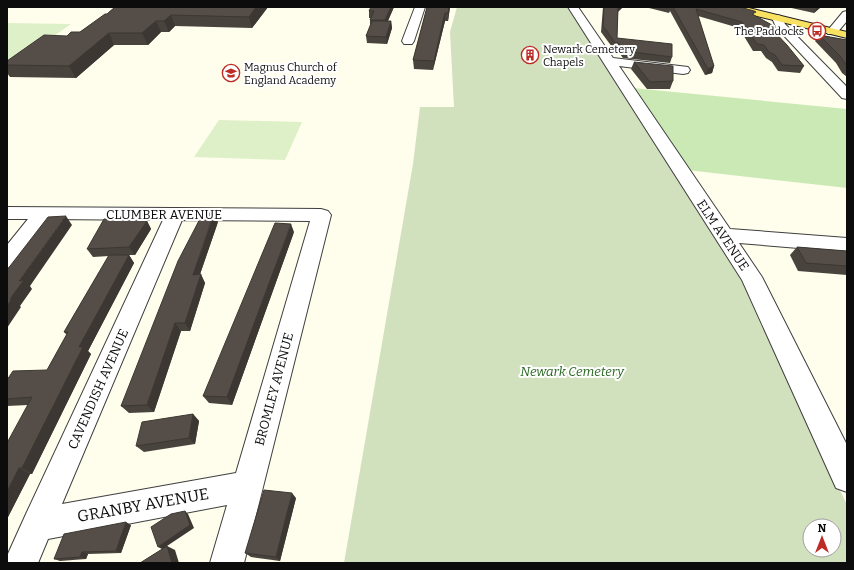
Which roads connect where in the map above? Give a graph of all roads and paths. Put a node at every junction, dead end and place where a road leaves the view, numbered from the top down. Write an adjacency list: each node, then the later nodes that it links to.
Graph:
1 (420, 7): 8 (street)
2 (573, 7): 9 (street, ELM AVENUE)
3 (732, 7): 5 (main road)
4 (847, 14): 6 (street)
5 (776, 18): 6 (main road); 11 (street)
6 (832, 32): 7 (main road)
7 (847, 35)
8 (408, 41)
9 (609, 61): 10 (street); 16 (street, ELM AVENUE)
10 (683, 70)
11 (847, 95)
12 (7, 213): 13 (street, CLUMBER AVENUE)
13 (43, 213): 14 (street, CLUMBER AVENUE); 18 (street)
14 (175, 214): 15 (street, CLUMBER AVENUE); 21 (street, CAVENDISH AVENUE)
15 (321, 215): 20 (street, BROMLEY AVENUE)
16 (723, 235): 17 (street); 19 (street, ELM AVENUE)
17 (847, 245)
18 (7, 260)
19 (845, 468)
20 (248, 486): 21 (street, GRANBY AVENUE); 23 (street, BROMLEY AVENUE)
21 (38, 525): 22 (street, CAVENDISH AVENUE)
22 (21, 563)
23 (227, 563)

